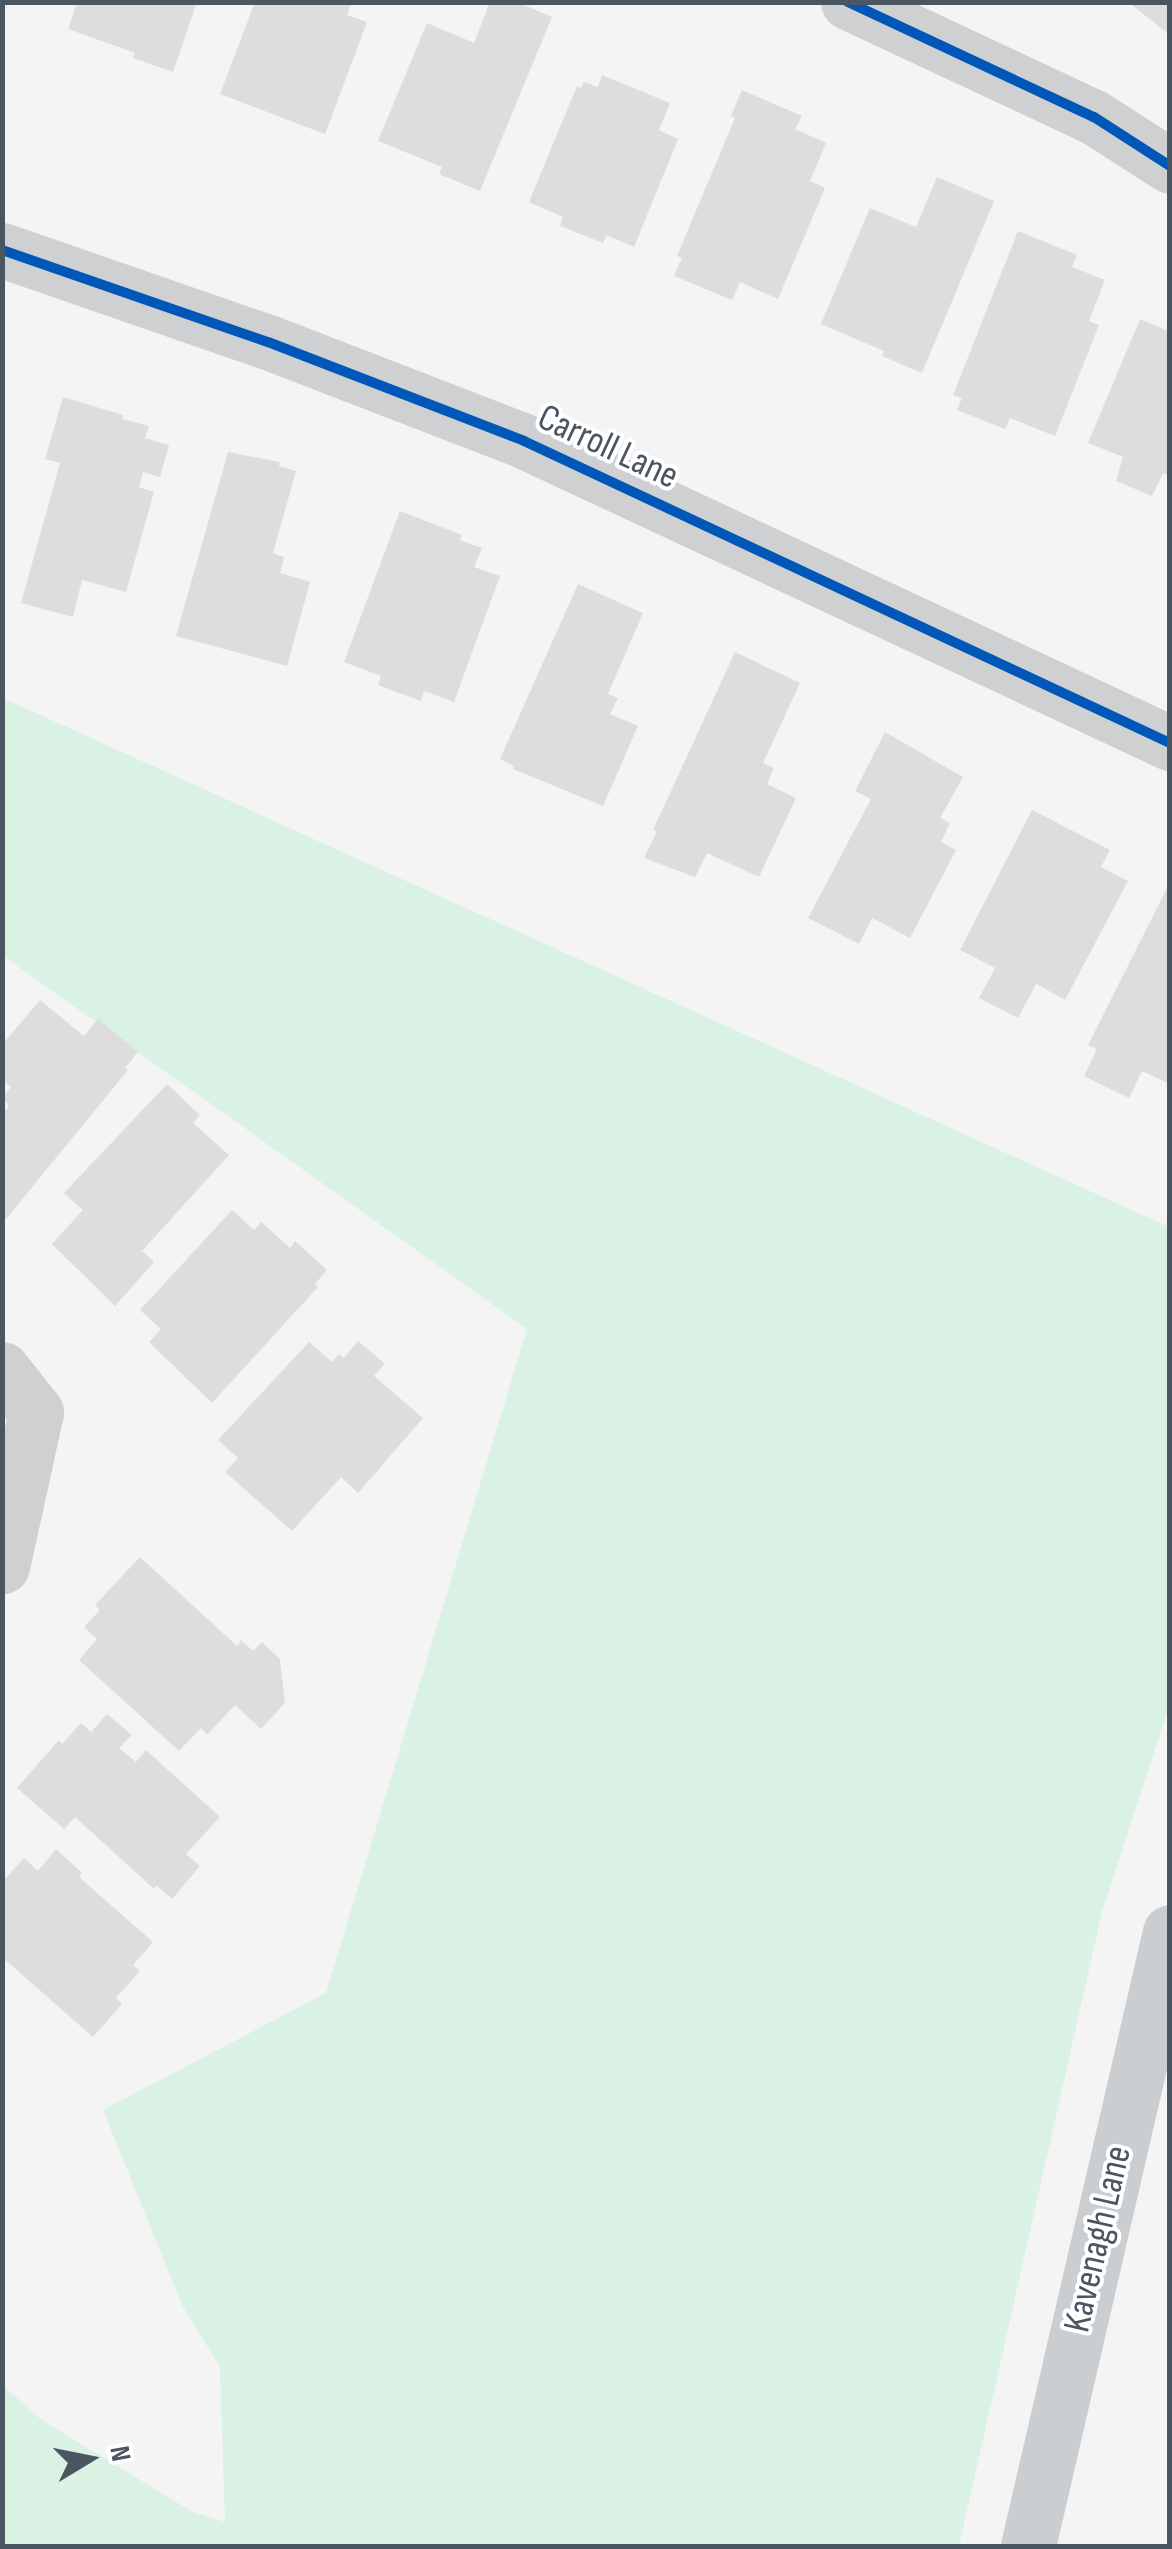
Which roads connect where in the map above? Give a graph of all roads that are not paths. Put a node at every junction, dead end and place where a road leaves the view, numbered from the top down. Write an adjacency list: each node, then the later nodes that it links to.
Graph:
1 (848, 2): 2 (street)
2 (1170, 166)
3 (2, 250): 4 (street, Carroll Lane)
4 (1170, 743)
5 (2, 1369): 6 (street)
6 (2, 1566)
7 (1167, 1952): 8 (main road, Kavenagh Lane)
8 (1028, 2546)

